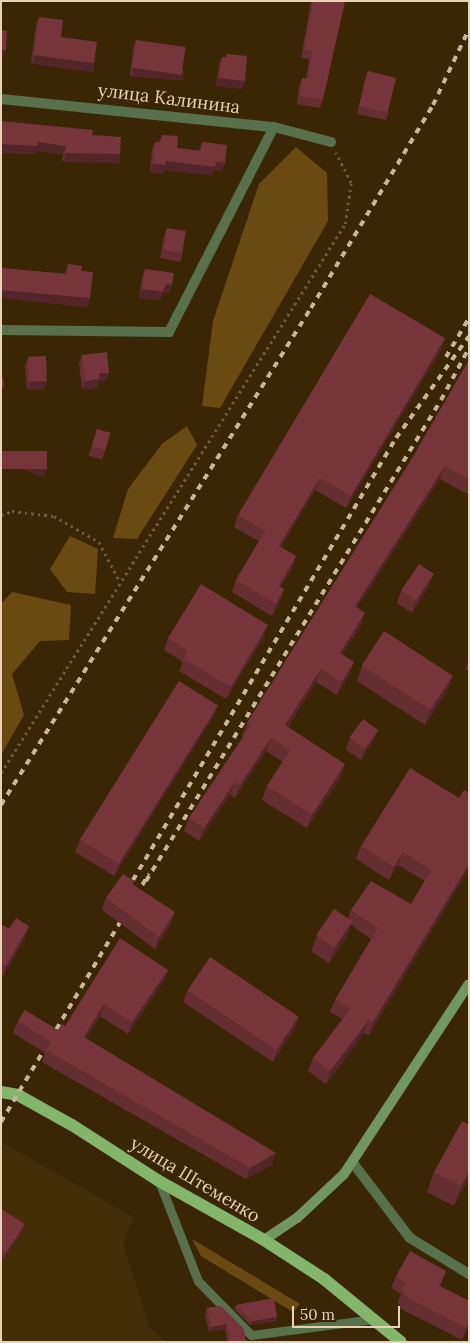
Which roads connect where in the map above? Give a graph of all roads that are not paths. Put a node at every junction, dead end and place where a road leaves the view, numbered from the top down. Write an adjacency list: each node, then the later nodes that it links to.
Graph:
1 (1, 99): 2 (street, улица Калинина)
2 (274, 127): 3 (street, улица Калинина); 4 (street)
3 (331, 142)
4 (1, 330)
5 (469, 984): 7 (main road, улица Штеменко)
6 (1, 1092): 8 (main road, улица Штеменко)
7 (353, 1163): 9 (main road, улица Штеменко); 10 (street)
8 (159, 1181): 9 (main road, улица Штеменко); 11 (lane)
9 (264, 1240): 11 (main road)
10 (469, 1274)
11 (374, 1319): 12 (main road)
12 (400, 1342)

